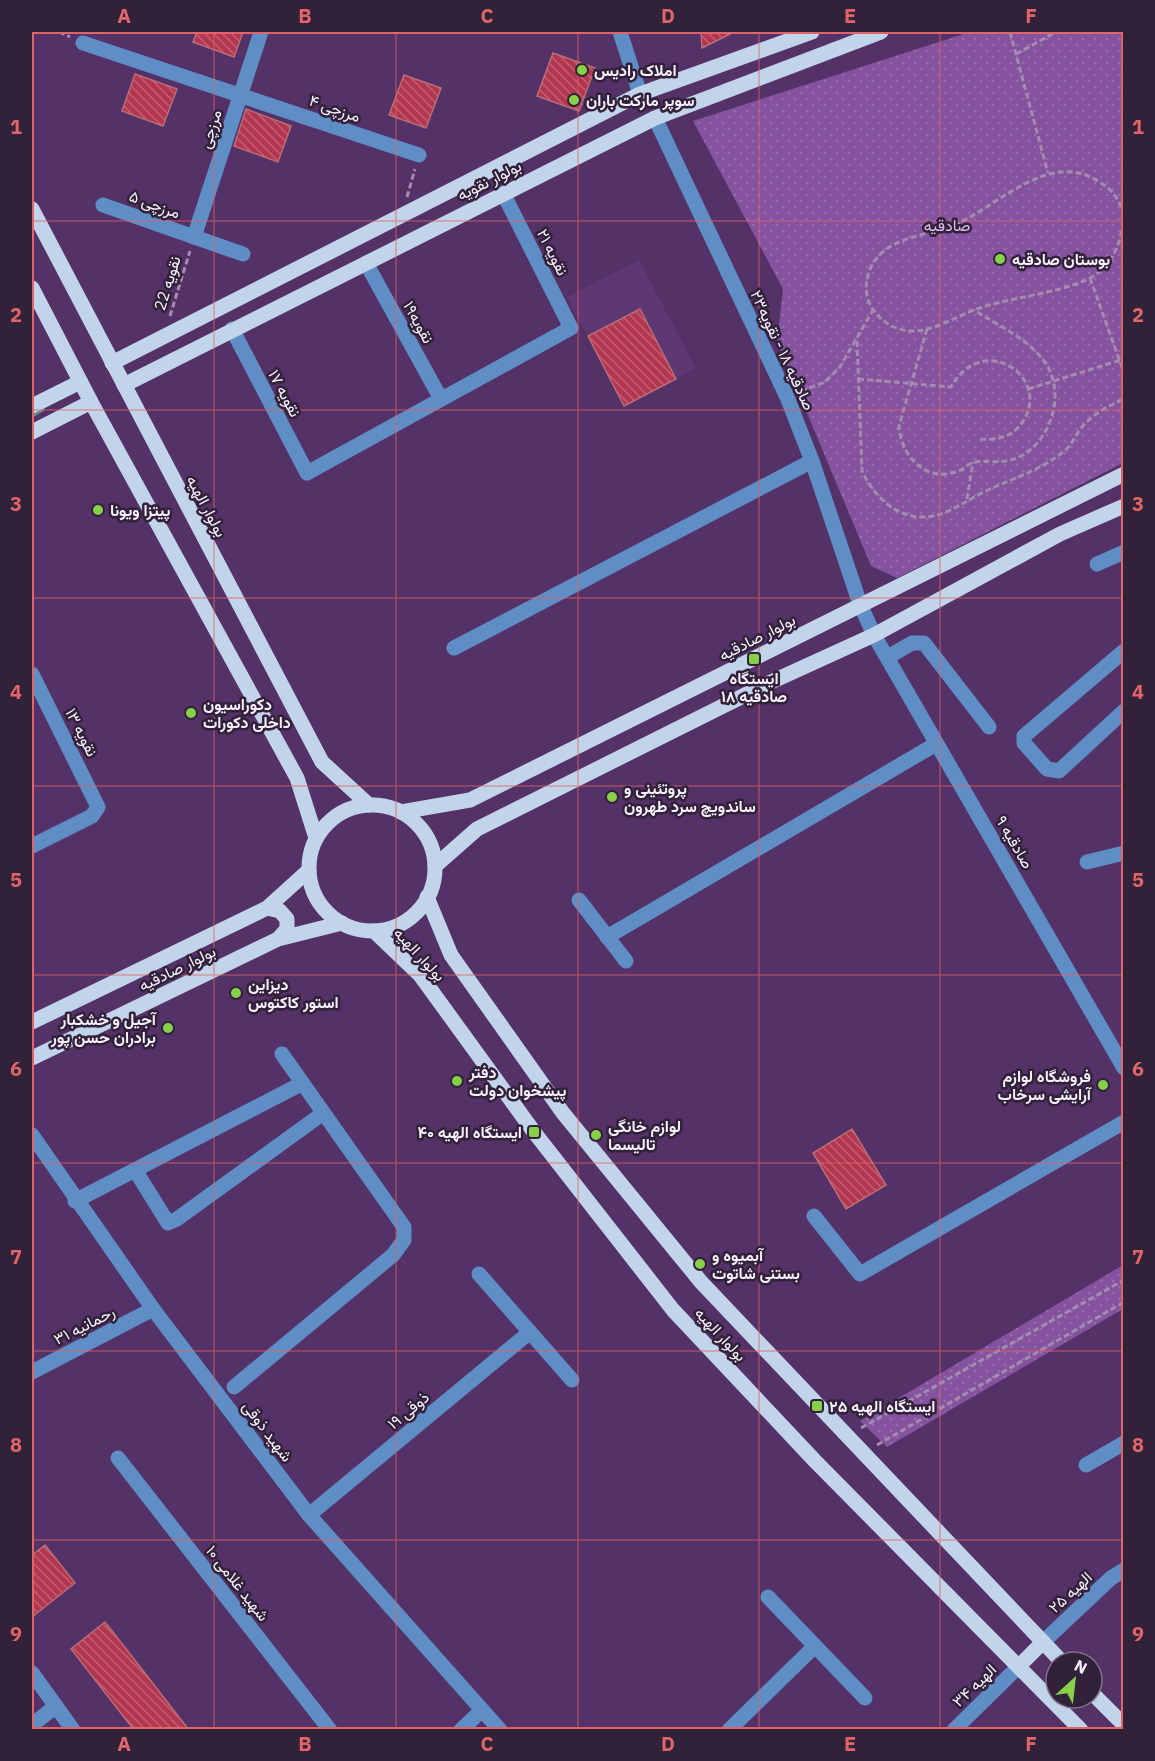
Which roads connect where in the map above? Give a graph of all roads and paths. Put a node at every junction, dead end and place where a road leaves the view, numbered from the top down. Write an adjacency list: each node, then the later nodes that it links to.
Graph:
1 (261, 32): 10 (street, مرزچی)
2 (620, 32): 9 (street)
3 (812, 32): 9 (main road, بولوار نقویه)
4 (881, 32): 11 (main road, بولوار نقویه)
5 (1010, 32): 8 (path)
6 (1056, 32): 8 (path)
7 (83, 43): 10 (street, مرزچی ۴)
8 (1016, 54): 13 (path)
9 (640, 94): 18 (main road, بولوار نقویه)
10 (240, 95): 12 (street, مرزچی ۴); 20 (street, مرزچی)
11 (654, 118): 14 (main road, بولوار نقویه); 41 (street, صادقیه ۱۸ - نقویه۲۳)
12 (419, 155): 18 (path)
13 (1048, 173): 15 (path); 26 (path)
14 (503, 193): 23 (main road, بولوار نقویه); 42 (street, نقویه ۲۱)
15 (1122, 201): 19 (path)
16 (103, 205): 20 (street, مرزچی ۵)
17 (32, 209): 33 (main road, بولوار الهیه)
18 (401, 216): 30 (main road, بولوار نقویه)
19 (1124, 218): 21 (path)
20 (194, 237): 22 (street, مرزچی ۵); 30 (path, نقویه 22)
21 (1122, 242): 24 (path)
22 (243, 254)
23 (366, 263): 28 (main road, بولوار نقویه); 42 (street, نقویه۱۹)
24 (1090, 278): 27 (path); 32 (path)
25 (32, 288): 36 (main road)
26 (873, 310): 29 (path); 31 (path)
27 (974, 310): 29 (path); 37 (path)
28 (232, 329): 39 (main road, بولوار نقویه); 42 (street, نقویه ۱۷)
29 (927, 329): 38 (path)
30 (164, 336): 33 (main road, بولوار نقویه)
31 (857, 341): 35 (path); 41 (path)
32 (1121, 359): 34 (path); 37 (path)
33 (112, 363): 39 (main road, بولوار الهیه)
34 (1124, 373)
35 (858, 379): 38 (path); 51 (path)
36 (80, 381): 44 (main road); 45 (main road)
37 (1053, 381): 40 (path); 49 (path)
38 (911, 383): 40 (path); 49 (path)
39 (123, 385): 64 (main road, بولوار الهیه)
40 (1028, 389): 47 (path)
41 (787, 397): 48 (street, صادقیه ۱۸ - نقویه۲۳)
42 (441, 399)
43 (1124, 399): 51 (path)
44 (91, 402): 46 (main road); 66 (main road)
45 (32, 406)
46 (32, 432)
47 (980, 439)
48 (812, 462): 55 (street, صادقیه ۱۸ - نقویه۲۳); 57 (street)
49 (973, 462): 51 (path)
50 (1124, 474): 55 (main road, بولوار صادقیه)
51 (967, 499)
52 (1124, 506): 56 (main road)
53 (1124, 552): 54 (street)
54 (1097, 564)
55 (860, 604): 56 (street, صادقیه ۱۸ - نقویه۲۳); 65 (main road, بولوار صادقیه)
56 (874, 635): 59 (street, صادقیه ۹); 70 (main road)
57 (454, 648)
58 (1124, 651): 61 (street)
59 (888, 657): 62 (street); 63 (street, صادقیه ۹)
60 (32, 674): 67 (street, نقویه ۱۳)
61 (1124, 711)
62 (989, 727)
63 (936, 744): 77 (street); 83 (street, صادقیه ۹)
64 (369, 805): 65 (main road); 66 (main road)
65 (401, 812): 70 (main road)
66 (316, 838): 71 (main road)
67 (32, 846)
68 (1124, 853): 69 (street)
69 (1087, 862)
70 (435, 866): 72 (main road)
71 (309, 870): 74 (main road, بولوار صادقیه); 75 (main road)
72 (428, 897): 76 (main road); 99 (main road, بولوار الهیه)
73 (579, 900): 77 (street)
74 (267, 908): 78 (main road); 80 (main road, بولوار صادقیه)
75 (342, 923): 76 (main road); 78 (main road, بولوار صادقیه)
76 (374, 931): 110 (main road, بولوار الهیه)
77 (607, 937): 79 (street)
78 (278, 939): 82 (main road, بولوار صادقیه)
79 (626, 961)
80 (32, 1022)
81 (282, 1054): 84 (street)
82 (32, 1058)
83 (1124, 1068)
84 (301, 1084): 85 (street); 88 (street)
85 (322, 1114): 88 (street); 98 (street)
86 (1124, 1122): 90 (street)
87 (32, 1135): 89 (street, شهید ذوقی)
88 (135, 1170): 89 (street)
89 (75, 1201): 94 (street, شهید ذوقی)
90 (814, 1216)
91 (479, 1274): 95 (street)
92 (1124, 1280): 99 (path)
93 (1124, 1302): 101 (path)
94 (153, 1309): 96 (street, رحمانیه ۳۱); 104 (street, شهید ذوقی)
95 (530, 1332): 97 (street); 104 (street, ذوقی ۱۹)
96 (32, 1372)
97 (572, 1380)
98 (234, 1387)
99 (846, 1437): 101 (main road, بولوار الهیه)
100 (1124, 1443): 103 (street)
101 (862, 1454): 107 (main road, بولوار الهیه)
102 (118, 1458): 119 (street, شهید غلامی ۱۰)
103 (1086, 1465)
104 (309, 1515): 115 (street, شهید ذوقی)
105 (1124, 1570): 107 (street, الهیه ۲۵)
106 (768, 1597): 108 (street)
107 (1043, 1642): 109 (main road, بولوار الهیه); 110 (main road)
108 (815, 1646): 112 (street); 122 (street)
109 (1051, 1650)
110 (1019, 1666): 123 (street, الهیه ۳۴); 124 (main road, بولوار الهیه)
111 (32, 1673): 114 (street)
112 (865, 1698)
113 (1104, 1705): 117 (main road)
114 (56, 1706): 116 (street); 118 (street)
115 (481, 1711): 120 (street); 121 (street, شهید ذوقی)
116 (32, 1725)
117 (1124, 1725)
118 (73, 1730)
119 (330, 1730)
120 (461, 1730)
121 (500, 1730)
122 (729, 1730)
123 (954, 1730)
124 (1081, 1730)

